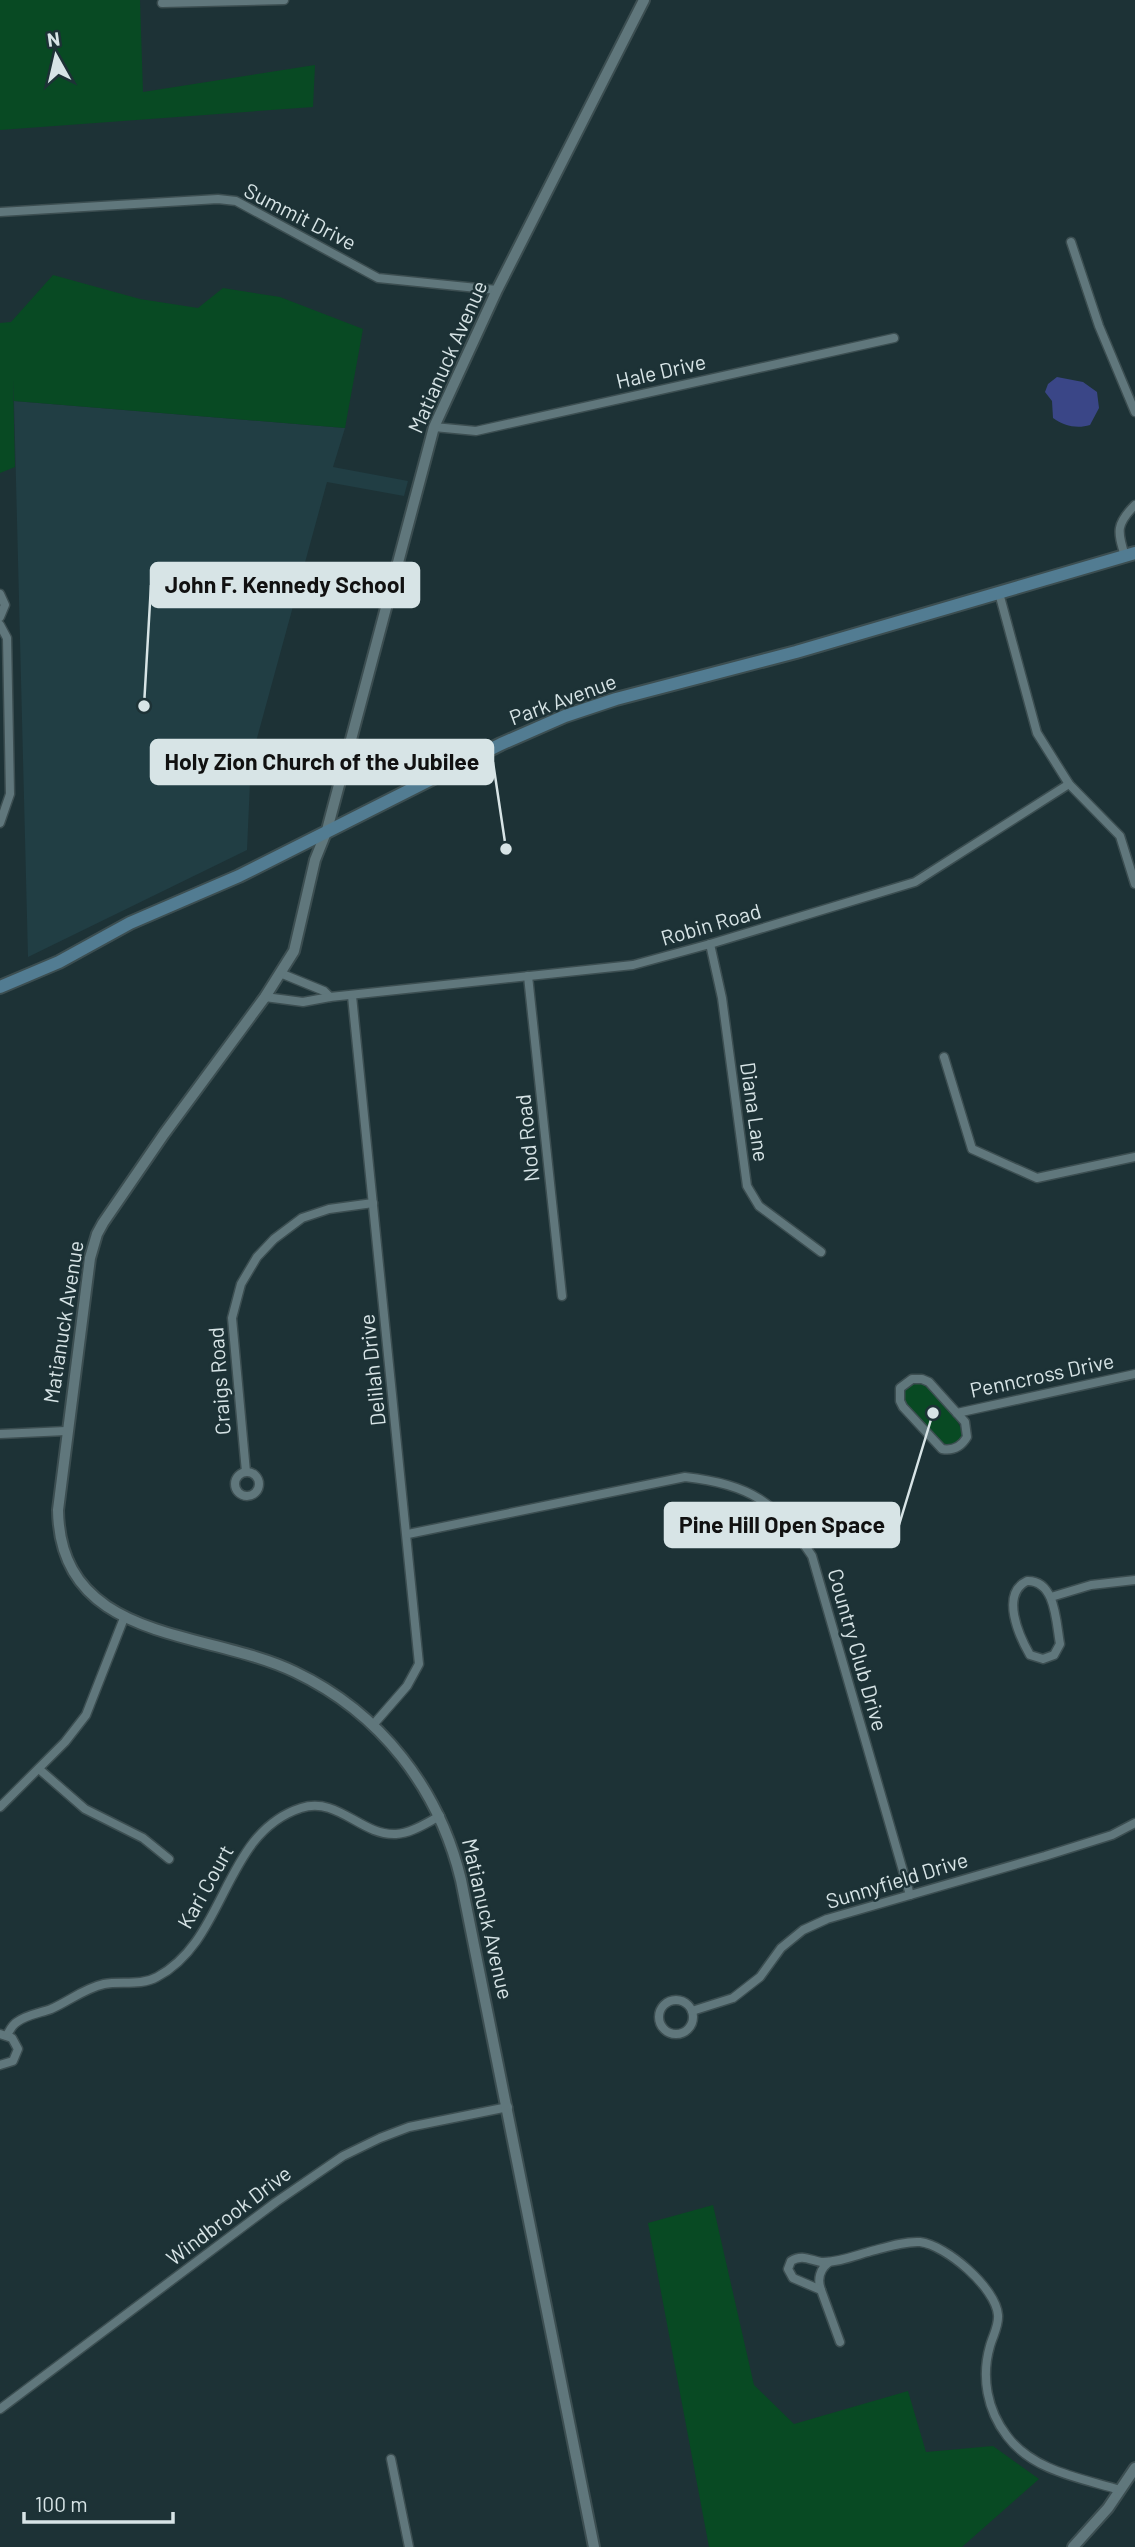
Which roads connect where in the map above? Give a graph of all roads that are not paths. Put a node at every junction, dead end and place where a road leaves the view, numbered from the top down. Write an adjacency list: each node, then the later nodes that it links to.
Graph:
1 (284, 0): 3 (street)
2 (644, 0): 6 (street, Matianuck Avenue)
3 (162, 3)
4 (0, 212): 6 (street, Summit Drive)
5 (1071, 242): 8 (street)
6 (497, 290): 9 (street, Matianuck Avenue)
7 (894, 338): 9 (street, Hale Drive)
8 (1135, 412)
9 (434, 427): 18 (street, Matianuck Avenue)
10 (1135, 505): 11 (street)
11 (1130, 555): 12 (main road, Park Avenue)
12 (999, 593): 16 (street); 18 (main road, Park Avenue)
13 (0, 594): 14 (street)
14 (0, 617)
15 (0, 625): 17 (street)
16 (1069, 784): 19 (street); 20 (street, Robin Road)
17 (0, 823)
18 (327, 830): 21 (street, Matianuck Avenue); 23 (main road, Park Avenue)
19 (1135, 884)
20 (710, 944): 22 (street, Robin Road); 30 (street, Diana Lane)
21 (280, 973): 25 (street, Matianuck Avenue); 26 (street)
22 (528, 976): 24 (street, Robin Road); 31 (street, Nod Road)
23 (0, 987)
24 (352, 996): 26 (street, Robin Road); 29 (street, Delilah Drive)
25 (265, 997): 26 (street, Robin Road); 34 (street, Matianuck Avenue)
26 (330, 997)
27 (944, 1058): 28 (street)
28 (1135, 1157)
29 (373, 1203): 36 (street, Craigs Road); 37 (street, Delilah Drive)
30 (821, 1252)
31 (562, 1296)
32 (1135, 1374): 33 (street, Penncross Drive)
33 (957, 1413): 33 (street, Penncross Drive)
34 (66, 1431): 35 (street); 40 (street, Matianuck Avenue)
35 (0, 1434)
36 (246, 1472)
37 (408, 1534): 41 (street, Delilah Drive); 47 (street, Country Club Drive)
38 (1135, 1580): 39 (street)
39 (1051, 1597): 39 (street)
40 (124, 1618): 41 (street, Matianuck Avenue); 42 (street)
41 (373, 1725): 44 (street, Matianuck Avenue)
42 (39, 1769): 43 (street); 46 (street)
43 (0, 1807)
44 (440, 1816): 49 (street, Kari Court); 51 (street, Matianuck Avenue)
45 (1135, 1823): 47 (street, Sunnyfield Drive)
46 (169, 1859)
47 (910, 1895): 48 (street, Sunnyfield Drive)
48 (692, 2011): 48 (street, Sunnyfield Drive)
49 (3, 2034): 50 (street, Kari Court)
50 (0, 2065)
51 (508, 2107): 55 (street, Windbrook Drive); 60 (street, Matianuck Avenue)
52 (830, 2261): 53 (street); 53 (street); 58 (street)
53 (821, 2290): 54 (street)
54 (840, 2342)
55 (0, 2409)
56 (391, 2459): 59 (street)
57 (1135, 2468): 58 (street)
58 (1120, 2490): 61 (street)
59 (409, 2547)
60 (594, 2547)
61 (1073, 2547)

